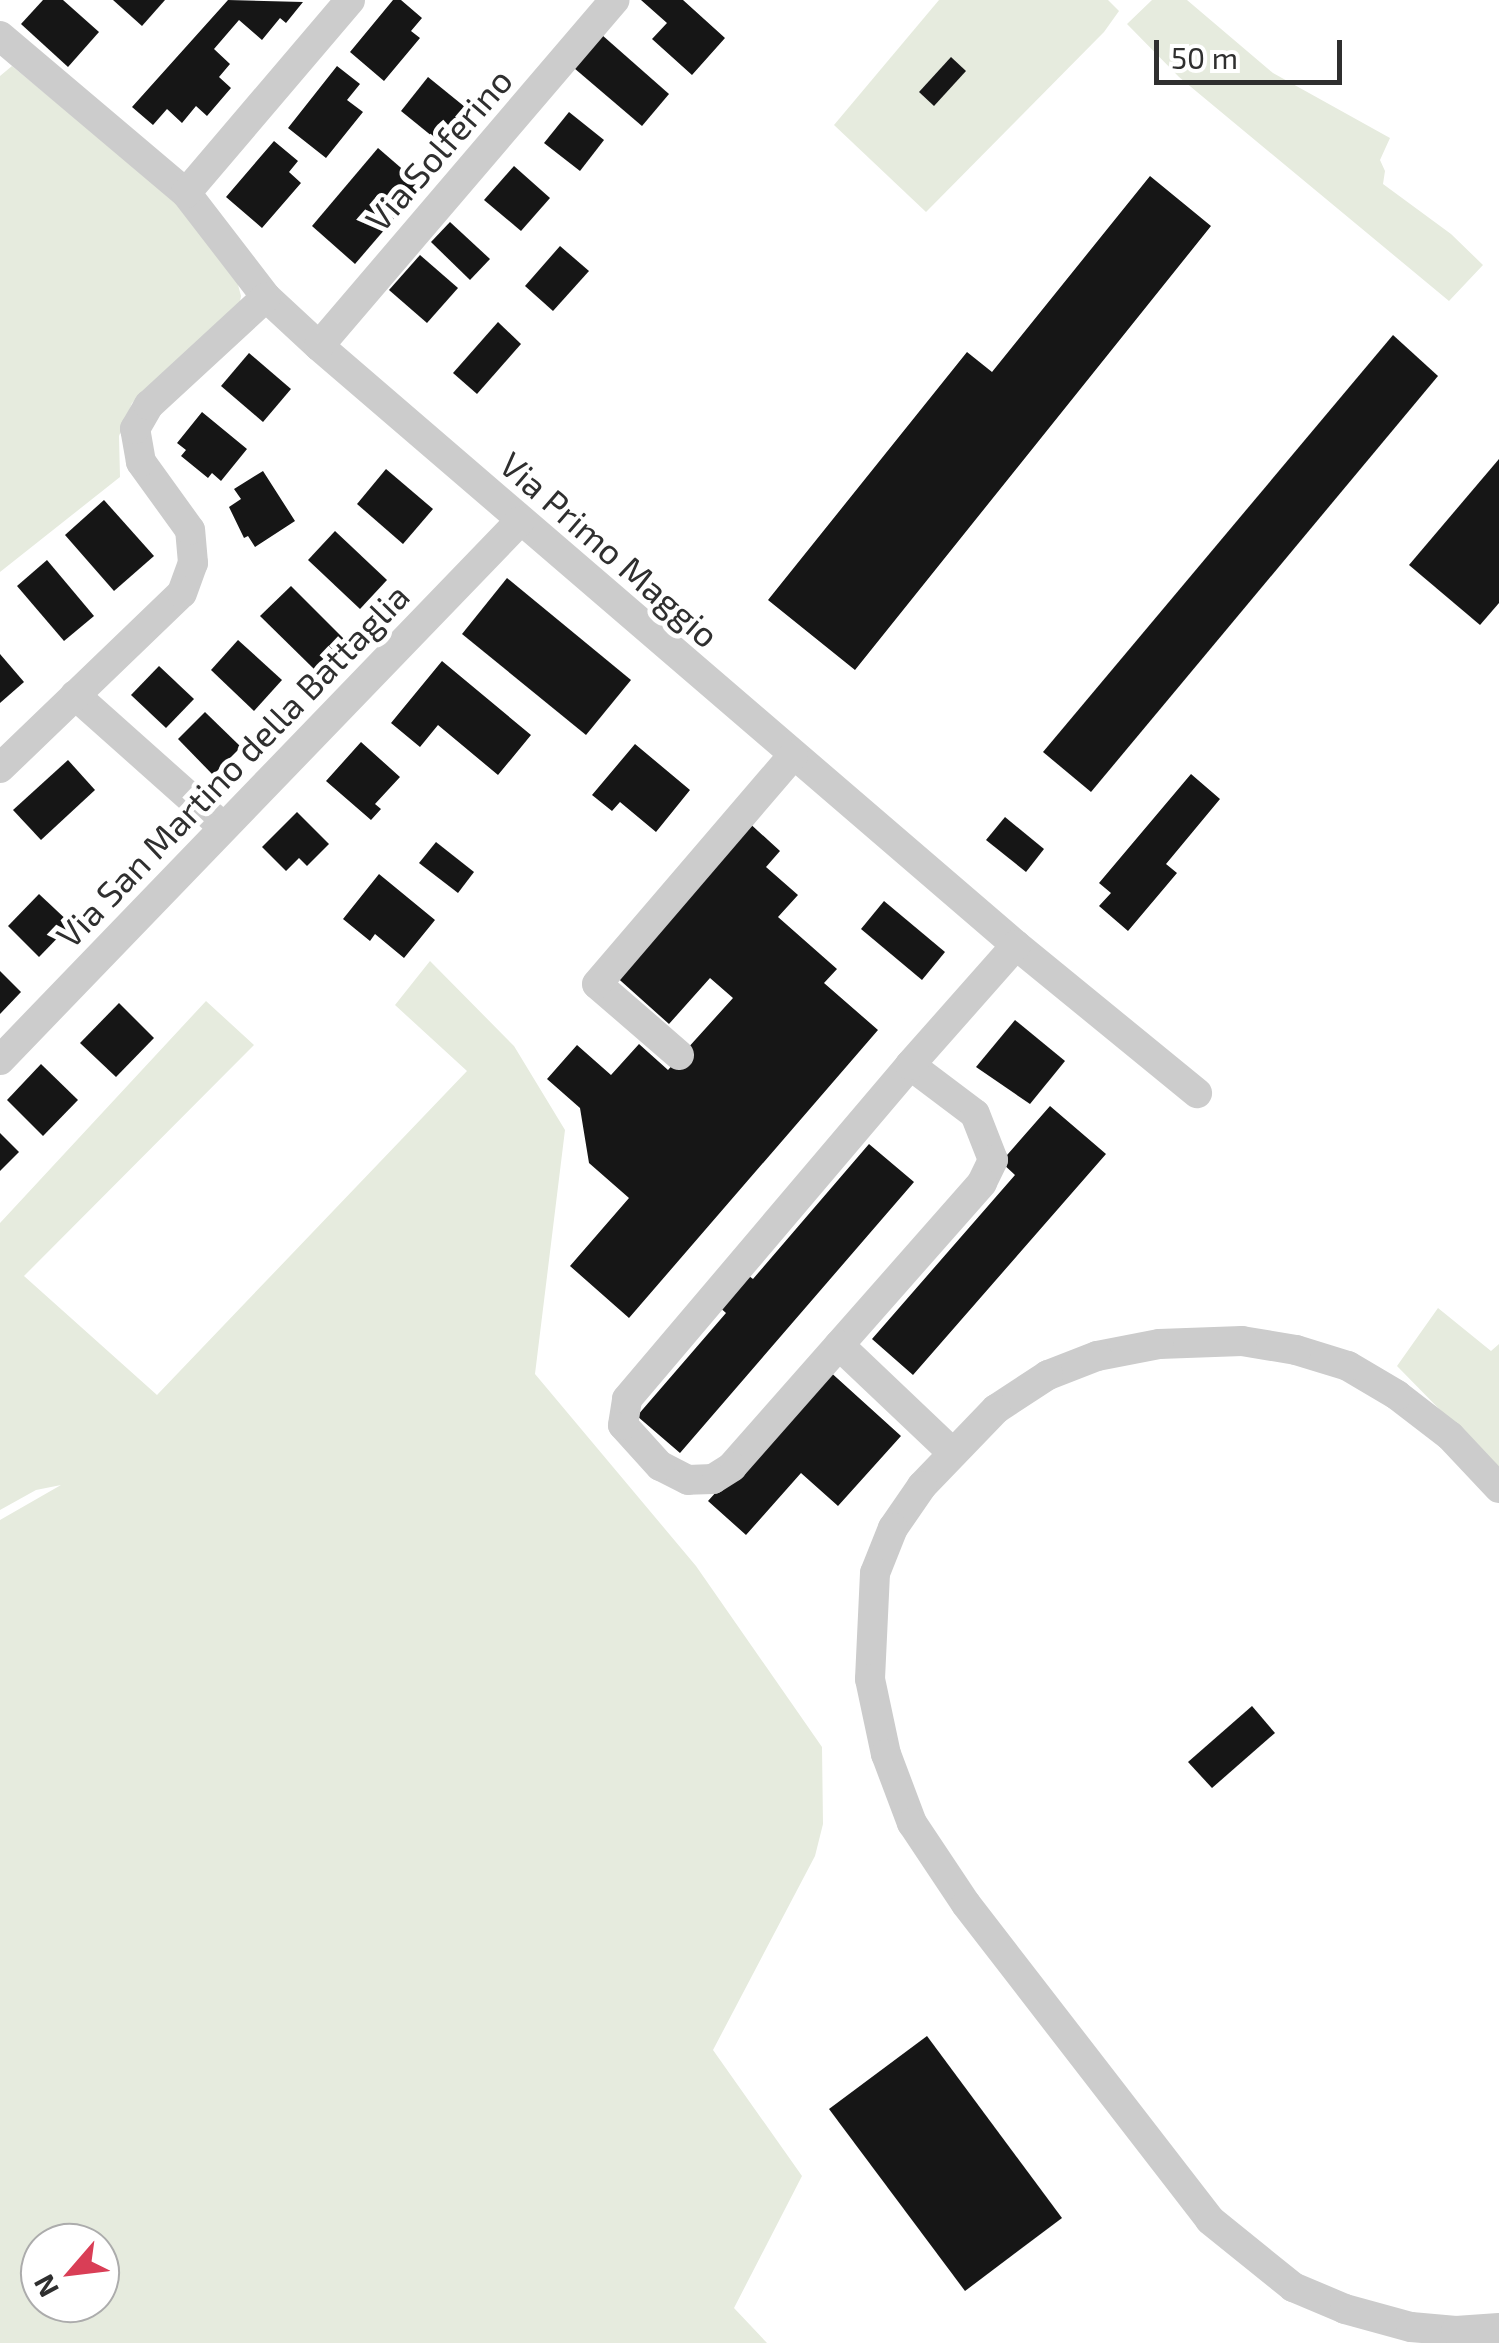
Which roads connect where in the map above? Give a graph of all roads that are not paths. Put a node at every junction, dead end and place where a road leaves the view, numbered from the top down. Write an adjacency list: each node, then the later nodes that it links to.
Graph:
1 (350, 0): 4 (street)
2 (614, 0): 6 (street, Via Solferino)
3 (5, 51): 4 (street, Via Primo Maggio)
4 (186, 193): 5 (street, Via Primo Maggio)
5 (266, 298): 6 (street, Via Primo Maggio); 8 (street)
6 (319, 346): 7 (street, Via Primo Maggio)
7 (520, 522): 9 (street, Via Primo Maggio); 11 (street, Via San Martino della Battaglia)
8 (75, 695): 10 (street); 11 (street)
9 (793, 754): 12 (street, Via Primo Maggio); 13 (street)
10 (0, 768)
11 (222, 826): 14 (street, Via San Martino della Battaglia)
12 (1016, 944): 15 (street); 16 (street, Via Primo Maggio)
13 (679, 1055)
14 (0, 1060)
15 (910, 1065): 17 (street); 17 (street)
16 (1197, 1093)
17 (840, 1345): 18 (street)
18 (953, 1453): 19 (street); 20 (street)
19 (1499, 1488)
20 (1499, 2328)

